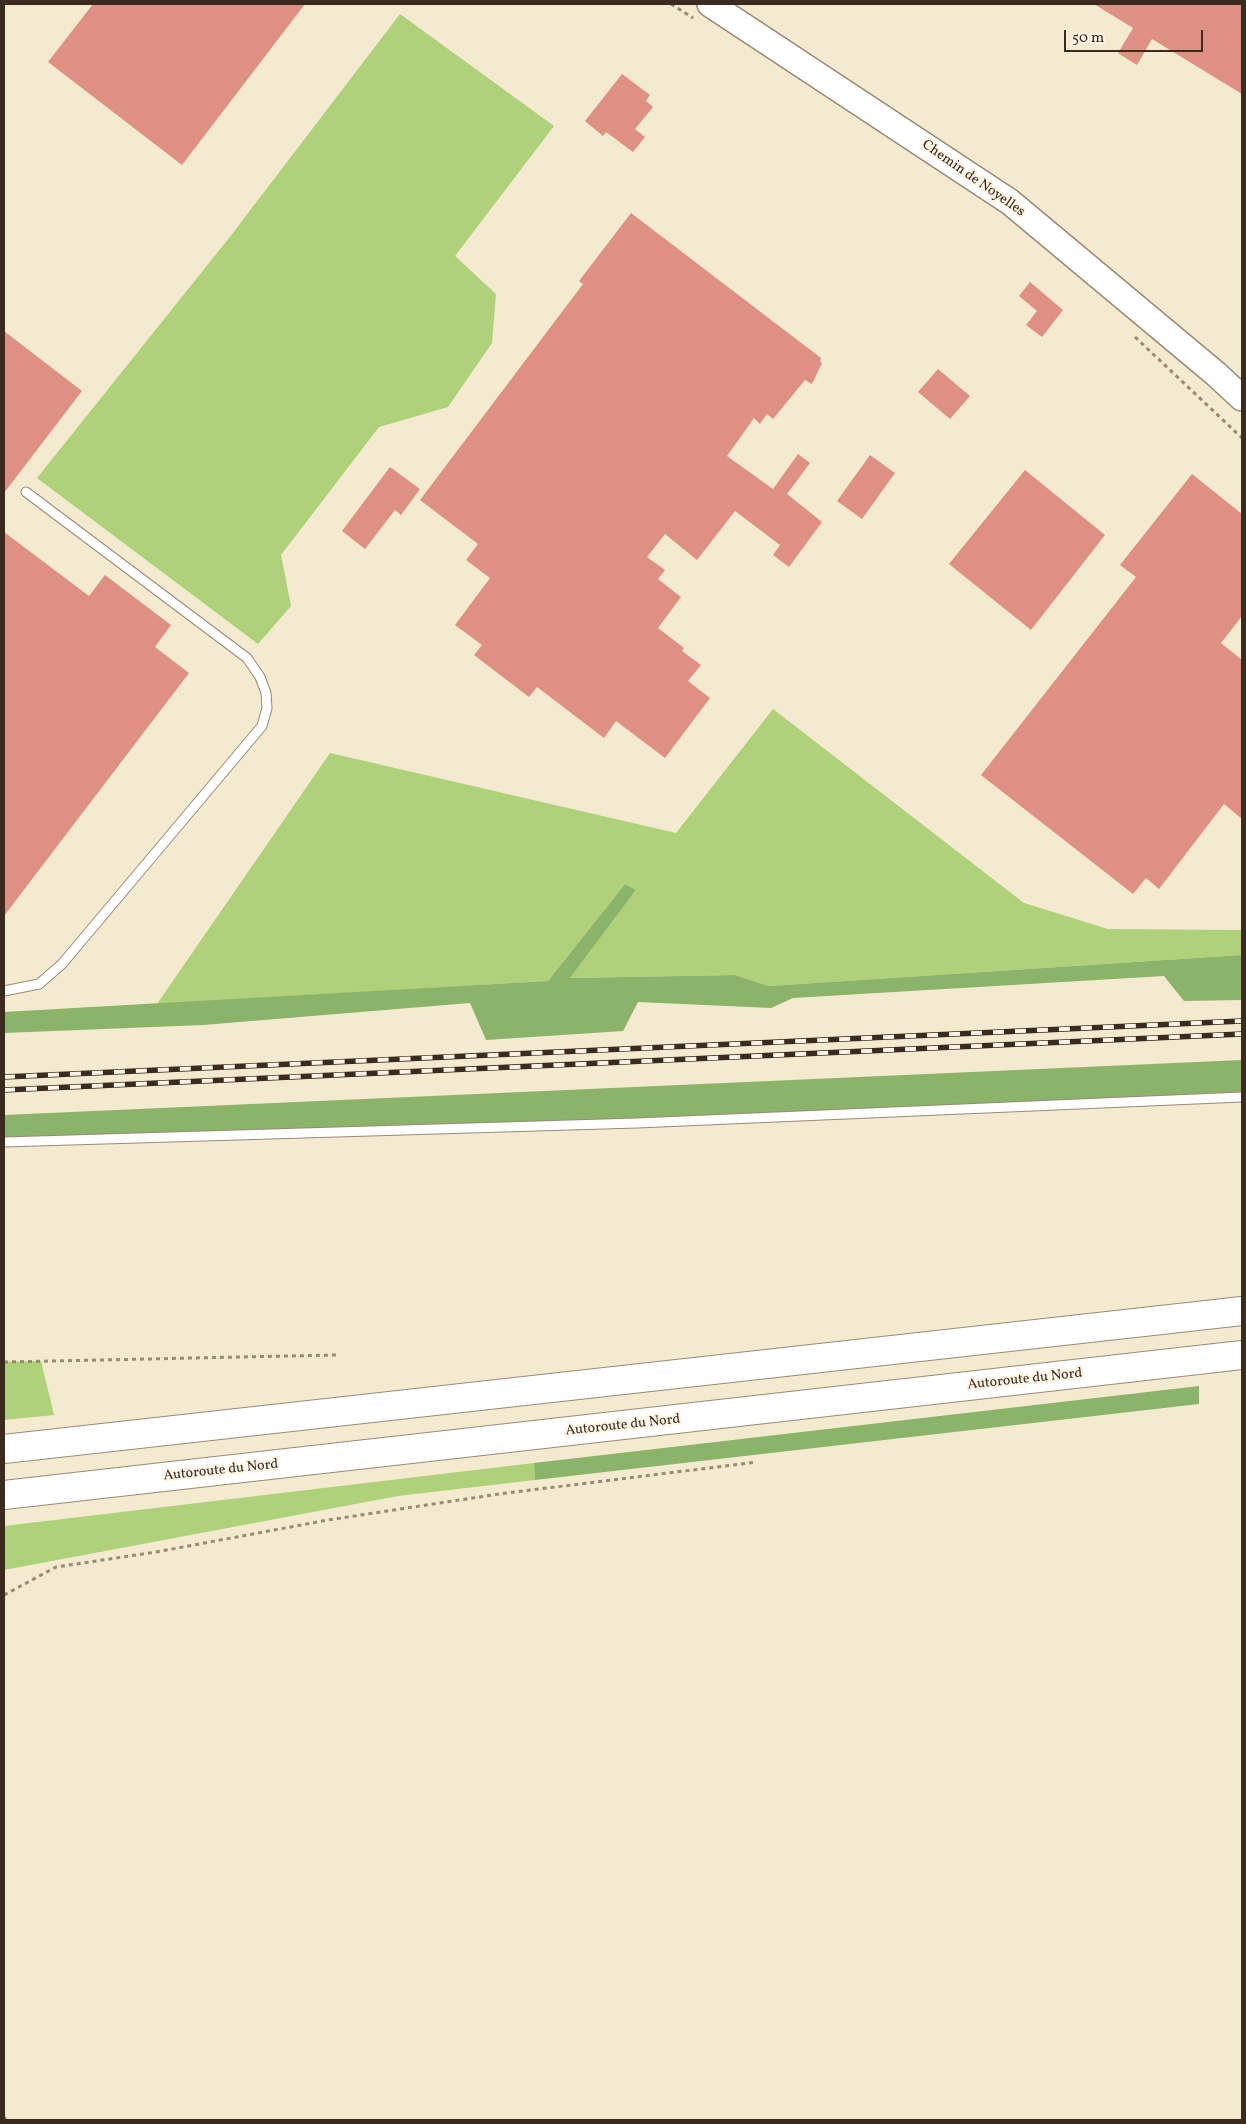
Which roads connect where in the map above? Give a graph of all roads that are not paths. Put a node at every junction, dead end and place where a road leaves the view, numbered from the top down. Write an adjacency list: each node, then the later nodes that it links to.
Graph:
1 (702, 11): 2 (street, Chemin de Noyelles)
2 (1242, 398)
3 (26, 492): 4 (lane)
4 (4, 991)
5 (1242, 1097): 6 (lane)
6 (4, 1142)
7 (1242, 1310): 9 (highway)
8 (1242, 1355): 10 (highway, Autoroute du Nord)
9 (5, 1448)
10 (4, 1495)

